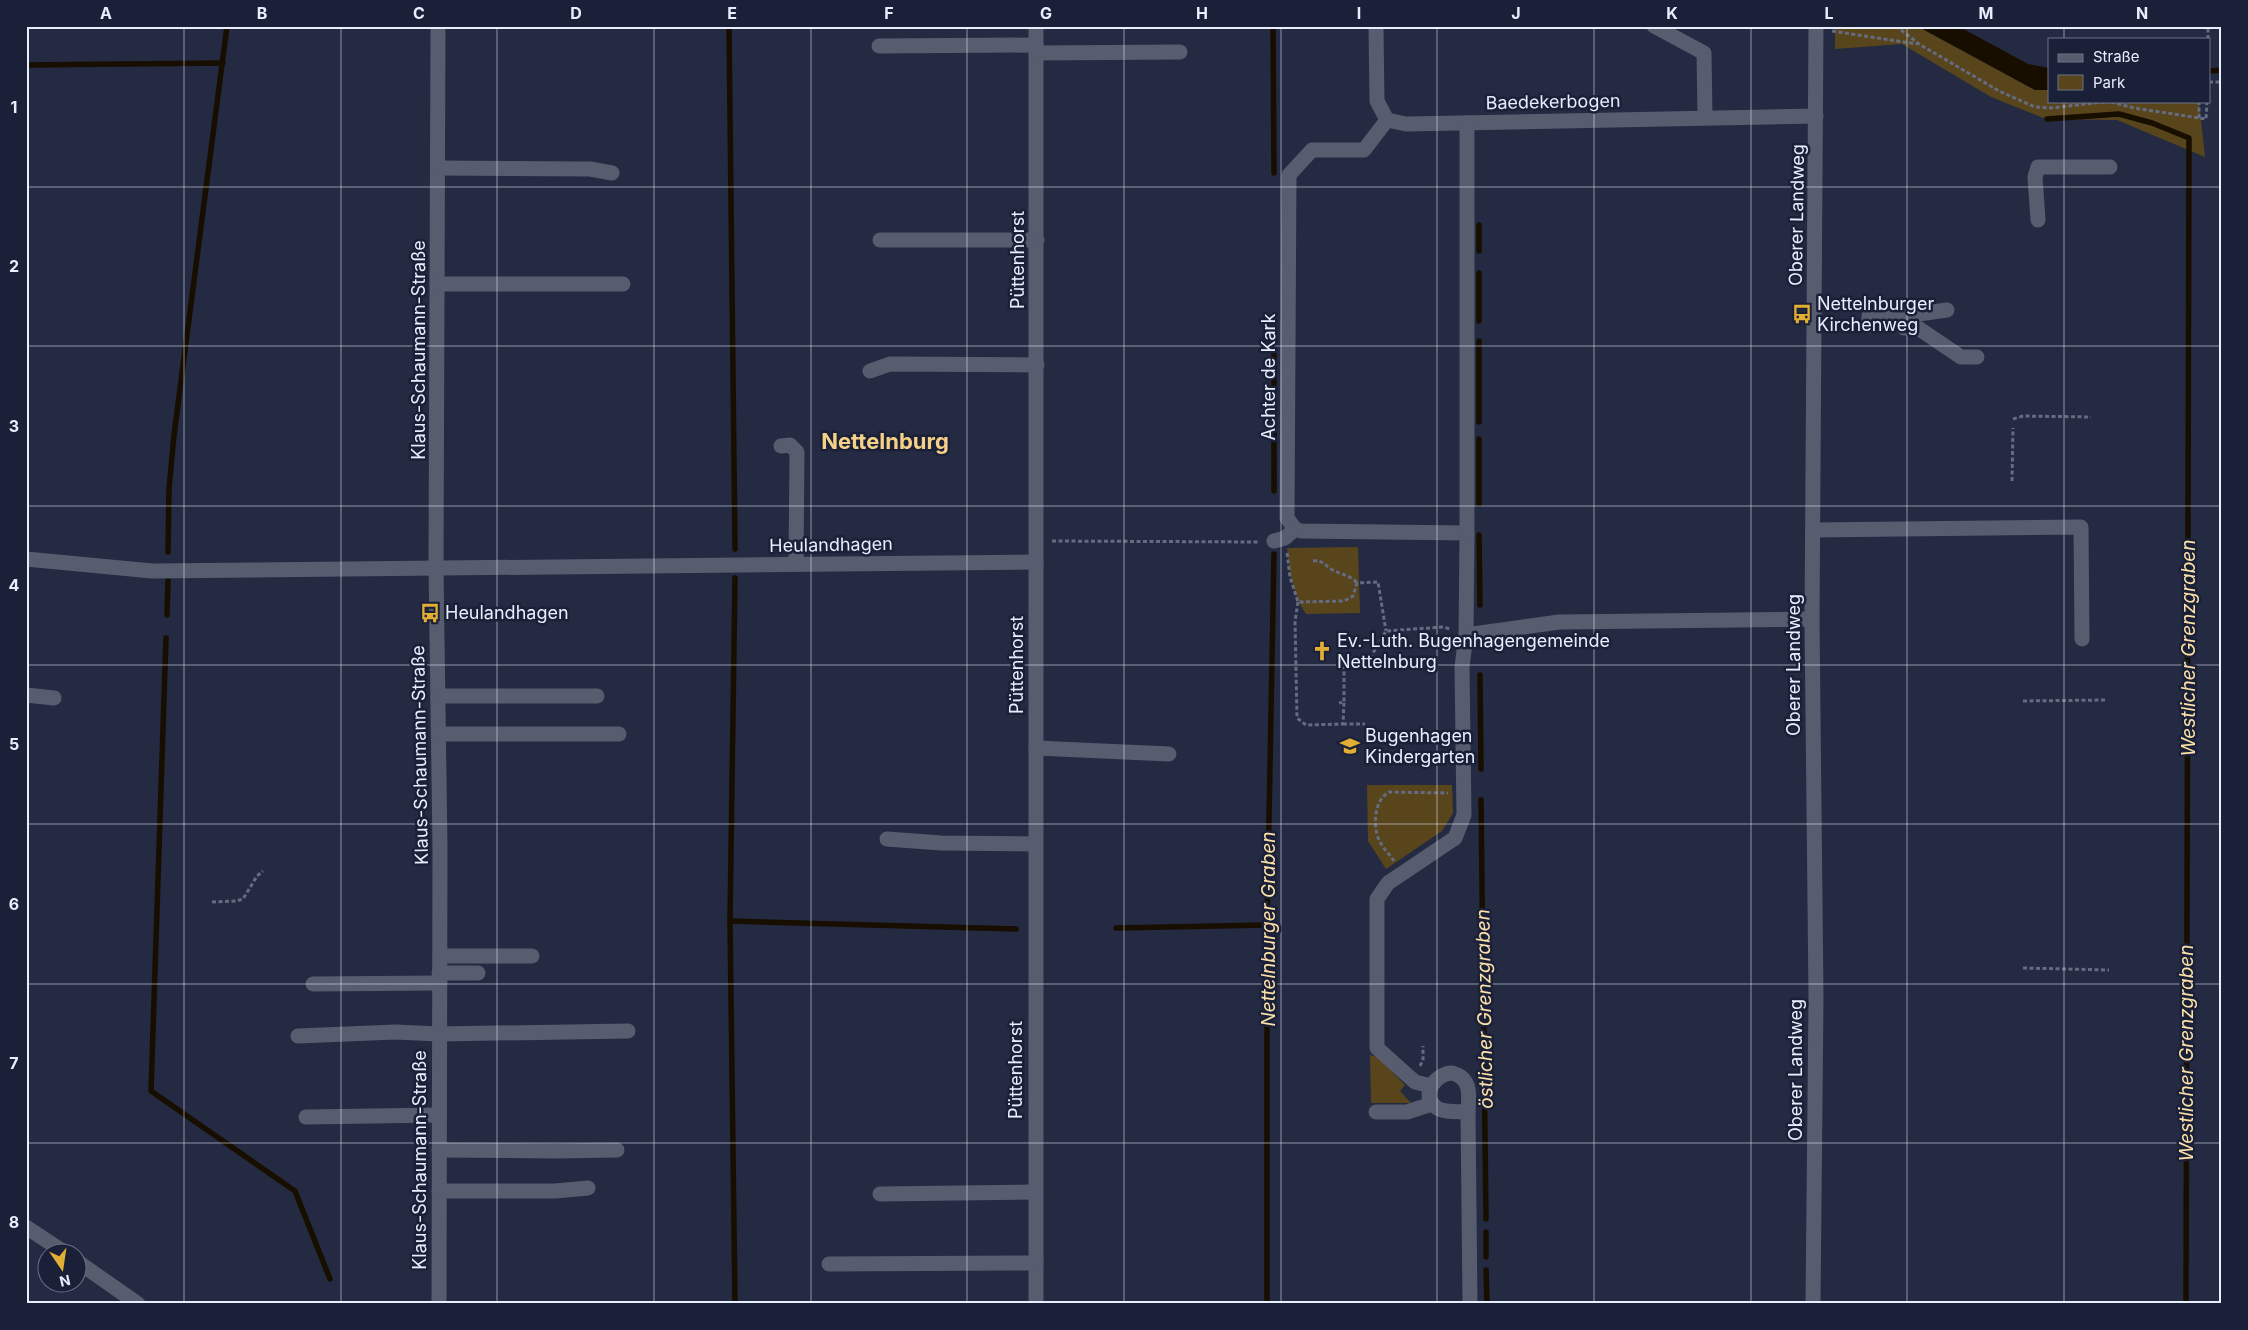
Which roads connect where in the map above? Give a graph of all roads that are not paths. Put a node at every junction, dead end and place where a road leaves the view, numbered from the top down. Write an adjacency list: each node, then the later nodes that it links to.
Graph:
1 (438, 26): 14 (street, Klaus-Schaumann-Straße)
2 (1036, 26): 7 (street, Püttenhorst)
3 (1376, 26): 11 (street)
4 (1654, 26): 10 (street)
5 (1816, 27): 9 (street, Oberer Landweg)
6 (879, 46): 7 (street)
7 (1036, 49): 8 (street); 18 (street, Püttenhorst)
8 (1180, 52)
9 (1816, 116): 10 (street, Baedekerbogen); 28 (street, Oberer Landweg)
10 (1706, 117): 12 (street, Baedekerbogen)
11 (1387, 120): 12 (street, Baedekerbogen); 29 (street, Achter de Kark)
12 (1467, 123): 29 (street)
13 (2110, 167): 16 (street)
14 (438, 168): 15 (street); 19 (street, Klaus-Schaumann-Straße)
15 (612, 173)
16 (2038, 220)
17 (880, 240): 18 (street)
18 (1037, 240): 25 (street, Püttenhorst)
19 (438, 284): 20 (street); 33 (street, Klaus-Schaumann-Straße)
20 (623, 284)
21 (1947, 310): 22 (street)
22 (1904, 316): 23 (street); 24 (street)
23 (1869, 326)
24 (1977, 357)
25 (1037, 365): 26 (street); 31 (street, Püttenhorst)
26 (870, 371)
27 (781, 446): 32 (street)
28 (1813, 530): 34 (street, Oberer Landweg); 36 (street)
29 (1467, 533): 35 (street)
30 (26, 559): 33 (street, Heulandhagen)
31 (1036, 562): 32 (street, Heulandhagen); 43 (street, Püttenhorst)
32 (796, 564): 33 (street, Heulandhagen)
33 (436, 567): 38 (street, Klaus-Schaumann-Straße)
34 (1812, 619): 35 (street); 76 (street, Oberer Landweg)
35 (1466, 635): 55 (street)
36 (2082, 639)
37 (26, 695): 40 (street)
38 (438, 696): 39 (street); 41 (street, Klaus-Schaumann-Straße)
39 (597, 696)
40 (54, 698)
41 (438, 734): 42 (street); 47 (street, Klaus-Schaumann-Straße)
42 (619, 734)
43 (1036, 748): 44 (street); 46 (street, Püttenhorst)
44 (1169, 754)
45 (887, 839): 46 (street)
46 (1035, 844): 65 (street, Püttenhorst)
47 (440, 956): 48 (street); 50 (street, Klaus-Schaumann-Straße)
48 (532, 956)
49 (478, 973): 50 (street)
50 (440, 978): 51 (street); 53 (street, Klaus-Schaumann-Straße)
51 (313, 984)
52 (628, 1031): 53 (street)
53 (439, 1034): 54 (street); 59 (street, Klaus-Schaumann-Straße)
54 (298, 1036)
55 (1431, 1086): 56 (street); 58 (street)
56 (1432, 1104): 57 (street); 58 (street)
57 (1376, 1112)
58 (1468, 1112): 75 (street)
59 (439, 1116): 60 (street); 61 (street, Klaus-Schaumann-Straße)
60 (306, 1117)
61 (439, 1150): 62 (street); 64 (street, Klaus-Schaumann-Straße)
62 (617, 1150)
63 (588, 1188): 64 (street)
64 (439, 1190): 73 (street, Klaus-Schaumann-Straße)
65 (1036, 1192): 66 (street); 69 (street, Püttenhorst)
66 (880, 1194)
67 (26, 1227): 68 (street)
68 (49, 1242)
69 (1036, 1263): 70 (street); 74 (street, Püttenhorst)
70 (829, 1264)
71 (88, 1269): 72 (street)
72 (138, 1304)
73 (439, 1304)
74 (1036, 1304)
75 (1470, 1304)
76 (1813, 1304)

